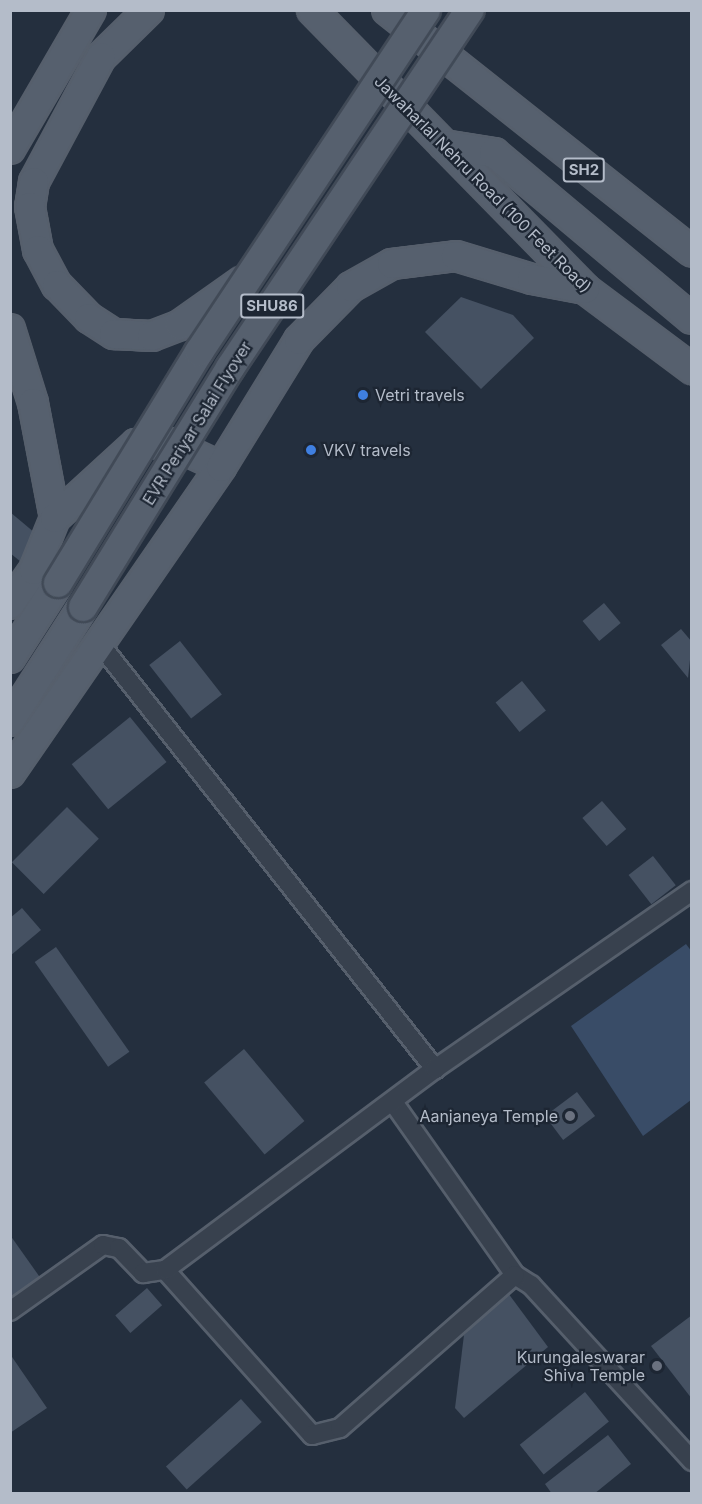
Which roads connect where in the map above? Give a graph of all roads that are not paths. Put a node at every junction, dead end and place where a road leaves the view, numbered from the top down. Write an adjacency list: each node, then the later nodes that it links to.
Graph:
1 (91, 10): 8 (main road)
2 (149, 10): 12 (main road, bridge)
3 (312, 10): 7 (main road, Jawaharlal Nehru Road (100 Feet Road))
4 (387, 10): 9 (main road, SH2)
5 (426, 10): 12 (main road, SHU86, bridge)
6 (470, 10): 22 (main road, EVR Periyar Salai Flyover / SHU86, bridge)
7 (444, 145): 13 (main road, Jawaharlal Nehru Road (100 Feet Road)); 14 (main road)
8 (10, 149)
9 (651, 225): 10 (main road); 11 (main road, SH2)
10 (692, 227)
11 (692, 252)
12 (253, 270): 21 (main road, SHU86, bridge)
13 (585, 289): 16 (main road, Jawaharlal Nehru Road (100 Feet Road)); 17 (main road)
14 (692, 319)
15 (10, 329): 18 (main road)
16 (692, 369)
17 (220, 466): 18 (main road); 20 (main road)
18 (55, 518): 19 (main road)
19 (10, 604)
20 (99, 643): 23 (main road); 25 (street)
21 (10, 658)
22 (10, 721)
23 (10, 772)
24 (692, 891): 25 (street)
25 (435, 1069): 26 (street)
26 (393, 1102): 27 (street); 28 (street)
27 (165, 1270): 28 (street); 29 (street)
28 (515, 1275): 30 (street)
29 (10, 1311)
30 (692, 1461)

